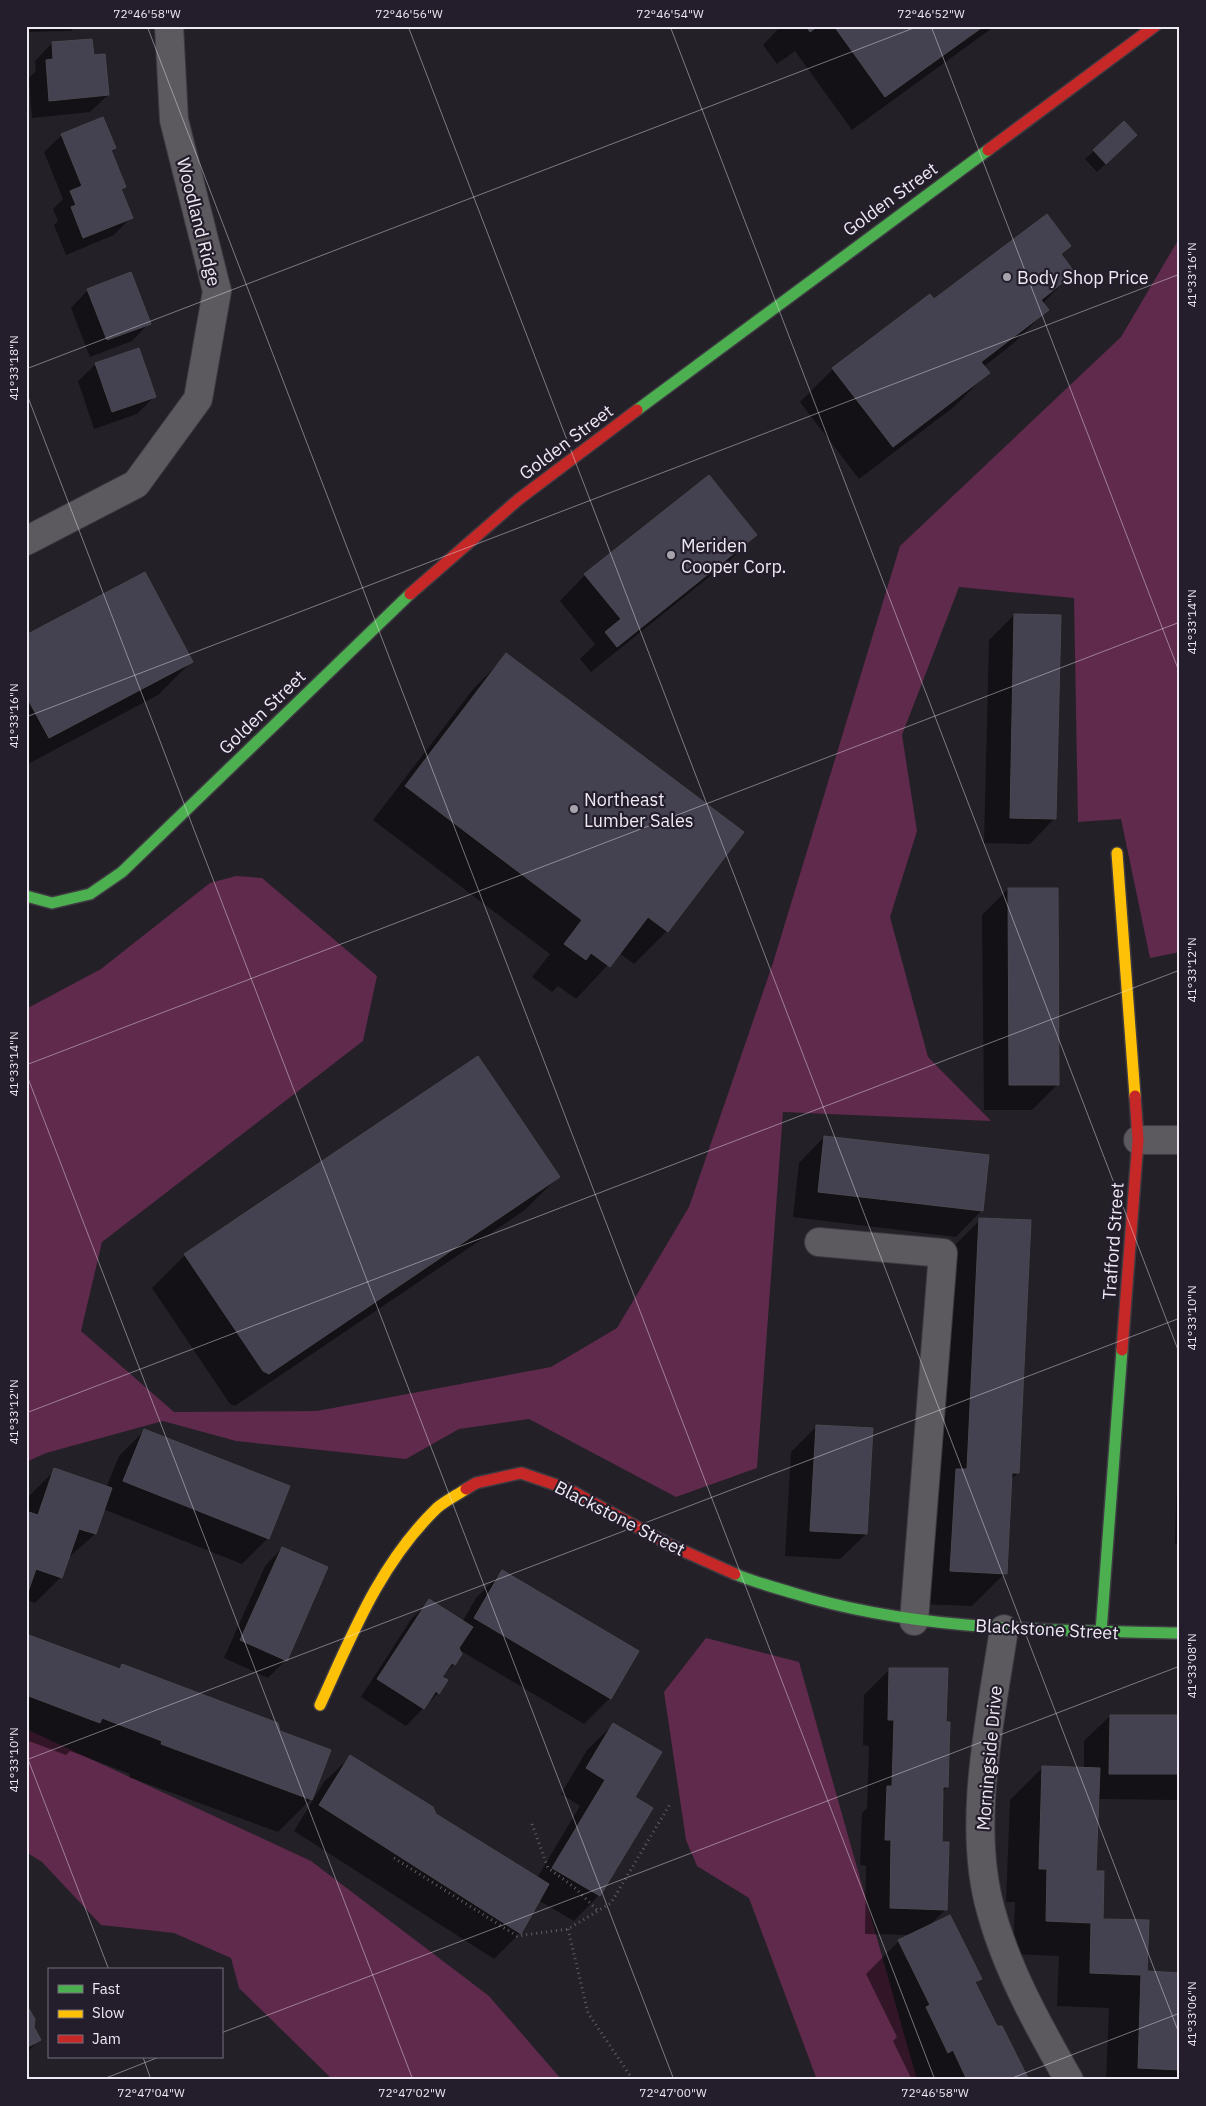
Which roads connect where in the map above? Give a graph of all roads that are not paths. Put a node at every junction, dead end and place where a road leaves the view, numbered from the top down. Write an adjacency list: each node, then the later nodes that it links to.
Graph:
1 (169, 26): 3 (street, Woodland Ridge)
2 (1155, 26): 5 (street, Golden Street)
3 (26, 541)
4 (1117, 853): 6 (street, Trafford Street)
5 (26, 896)
6 (1138, 1140): 7 (street); 11 (street, Trafford Street)
7 (1180, 1140)
8 (820, 1242): 9 (street)
9 (914, 1621): 10 (street, Blackstone Street); 13 (street, Blackstone Street)
10 (1004, 1629): 11 (street, Blackstone Street); 14 (street, Morningside Drive)
11 (1101, 1632): 12 (street, Blackstone Street)
12 (1180, 1633)
13 (320, 1705)
14 (1069, 2080)

